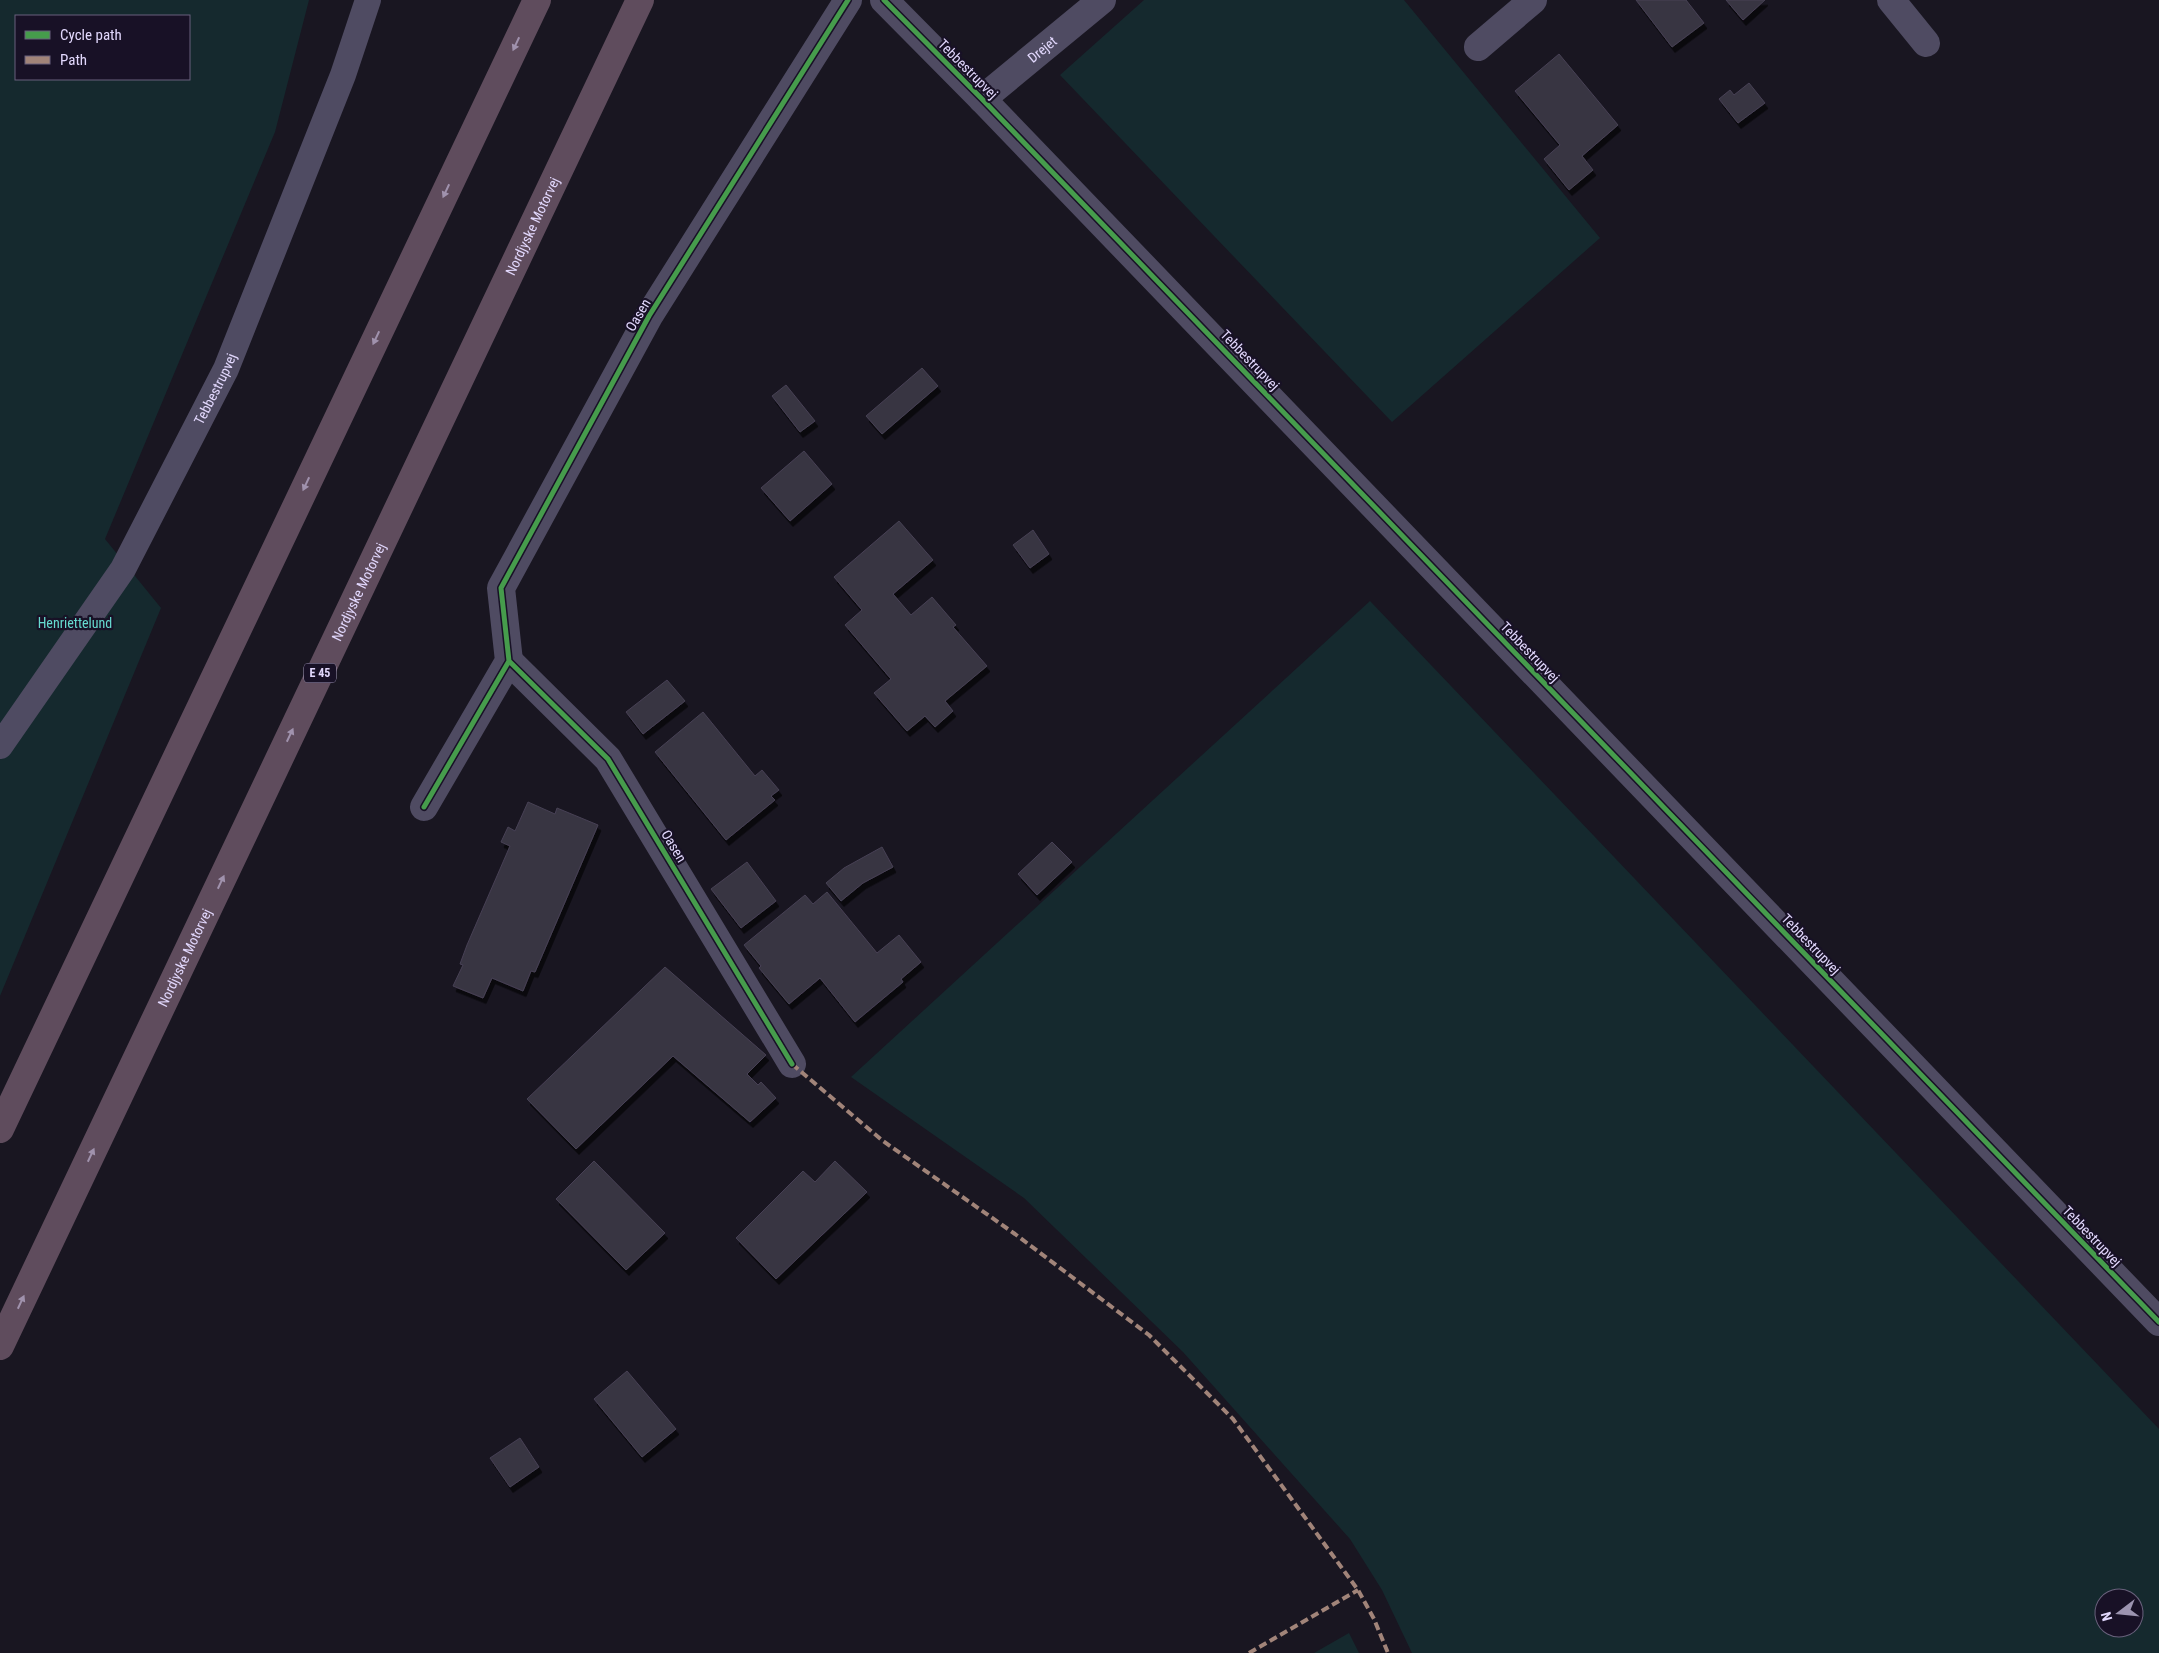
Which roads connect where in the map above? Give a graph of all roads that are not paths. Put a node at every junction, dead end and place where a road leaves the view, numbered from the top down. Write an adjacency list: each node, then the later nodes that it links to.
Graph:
1 (368, 0): 13 (lane, Tebbestrupvej)
2 (536, 0): 16 (highway, one-way to 16)
3 (640, 0): 18 (highway, Nordjyske Motorvej / E 45, one-way to 3)
4 (848, 0): 12 (street, Oasen)
5 (884, 0): 11 (street, Tebbestrupvej)
6 (1102, 0): 11 (street, Drejet)
7 (1533, 0): 10 (street)
8 (1891, 0): 9 (street)
9 (1926, 43)
10 (1478, 47)
11 (982, 98): 17 (street, Tebbestrupvej)
12 (509, 661): 14 (street); 15 (street, Oasen)
13 (0, 746)
14 (424, 807)
15 (792, 1064)
16 (0, 1129)
17 (2159, 1322)
18 (0, 1346)

